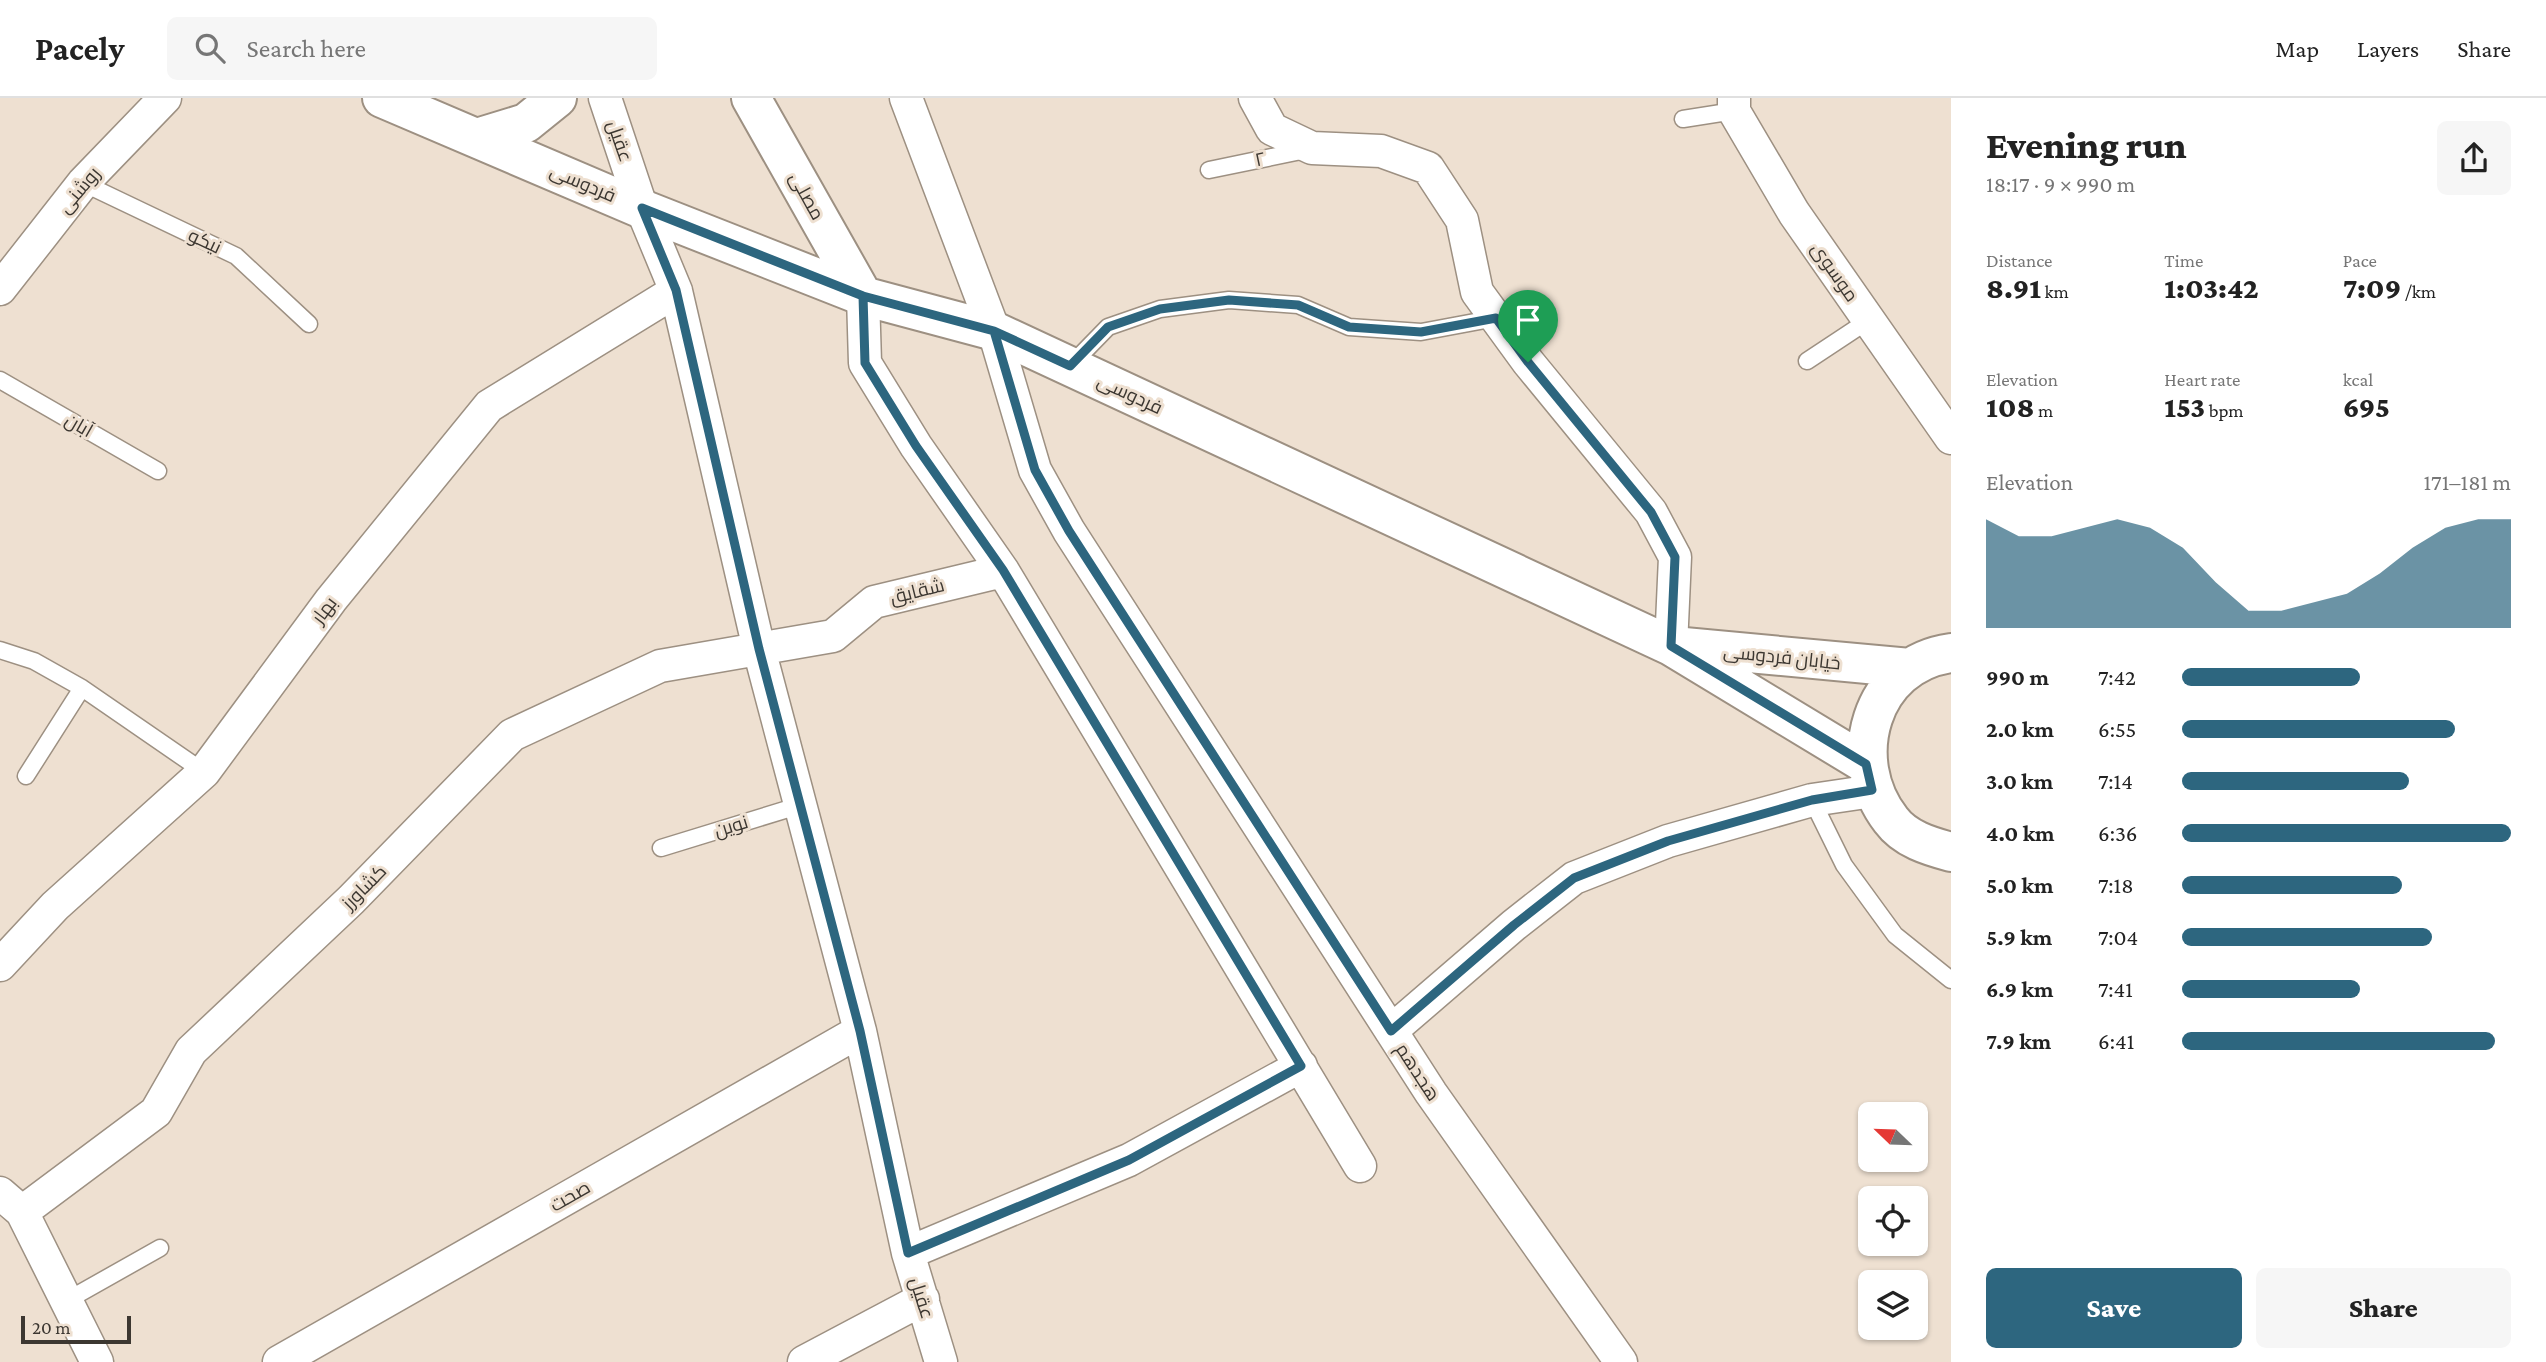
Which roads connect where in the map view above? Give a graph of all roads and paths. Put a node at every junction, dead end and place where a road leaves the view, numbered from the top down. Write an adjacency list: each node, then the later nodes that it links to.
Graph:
1 (165, 98): 13 (street, روشنی)
2 (382, 98): 10 (street, فردوسی)
3 (557, 98): 10 (street)
4 (605, 98): 14 (street, عقیل)
5 (751, 98): 17 (street, مصلی)
6 (906, 98): 21 (street, هجدهم)
7 (1255, 98): 11 (street)
8 (1734, 104): 9 (lane); 19 (street, موسوی)
9 (1683, 119)
10 (477, 138): 14 (street, فردوسی)
11 (1312, 148): 12 (lane, ۲); 18 (street)
12 (1209, 170)
13 (83, 183): 15 (street, روشنی); 20 (lane, نیکو)
14 (642, 208): 16 (street, عقیل); 17 (street, فردوسی)
15 (0, 289)
16 (676, 290): 29 (street, عقیل); 34 (street, بهار)
17 (863, 296): 21 (street, فردوسی); 27 (street)
18 (1496, 318): 23 (lane); 28 (street)
19 (1869, 320): 22 (lane); 25 (street, موسوی)
20 (309, 324)
21 (994, 331): 23 (street, فردوسی); 44 (street, هجدهم)
22 (1807, 361)
23 (1070, 366): 28 (street, فردوسی)
24 (0, 380): 26 (lane, آبان)
25 (1951, 438)
26 (158, 471)
27 (1003, 570): 29 (street, شقایق); 45 (street)
28 (1671, 646): 32 (street, خیابان فردوسی); 36 (street, خیابان فردوسی)
29 (759, 649): 38 (street, عقیل); 47 (street, کشاورز)
30 (0, 650): 33 (lane)
31 (1950, 652): 32 (street)
32 (1910, 668): 36 (street)
33 (82, 688): 34 (lane); 35 (lane)
34 (204, 772): 41 (street, بهار)
35 (26, 776)
36 (1869, 777): 37 (street); 40 (street)
37 (1812, 800): 42 (lane); 44 (street)
38 (801, 805): 39 (lane, نوین); 43 (street, عقیل)
39 (661, 848)
40 (1951, 852)
41 (0, 965)
42 (1951, 980)
43 (860, 1031): 49 (street, عقیل); 53 (street, صحت)
44 (1391, 1031): 56 (street, هجدهم)
45 (1301, 1066): 46 (street); 49 (street)
46 (1360, 1166)
47 (11, 1202): 51 (street)
48 (160, 1248): 51 (lane)
49 (908, 1253): 50 (street, عقیل)
50 (923, 1299): 54 (street); 55 (street, عقیل)
51 (66, 1301): 52 (street)
52 (97, 1362)
53 (279, 1362)
54 (804, 1362)
55 (941, 1362)
56 (1621, 1362)

